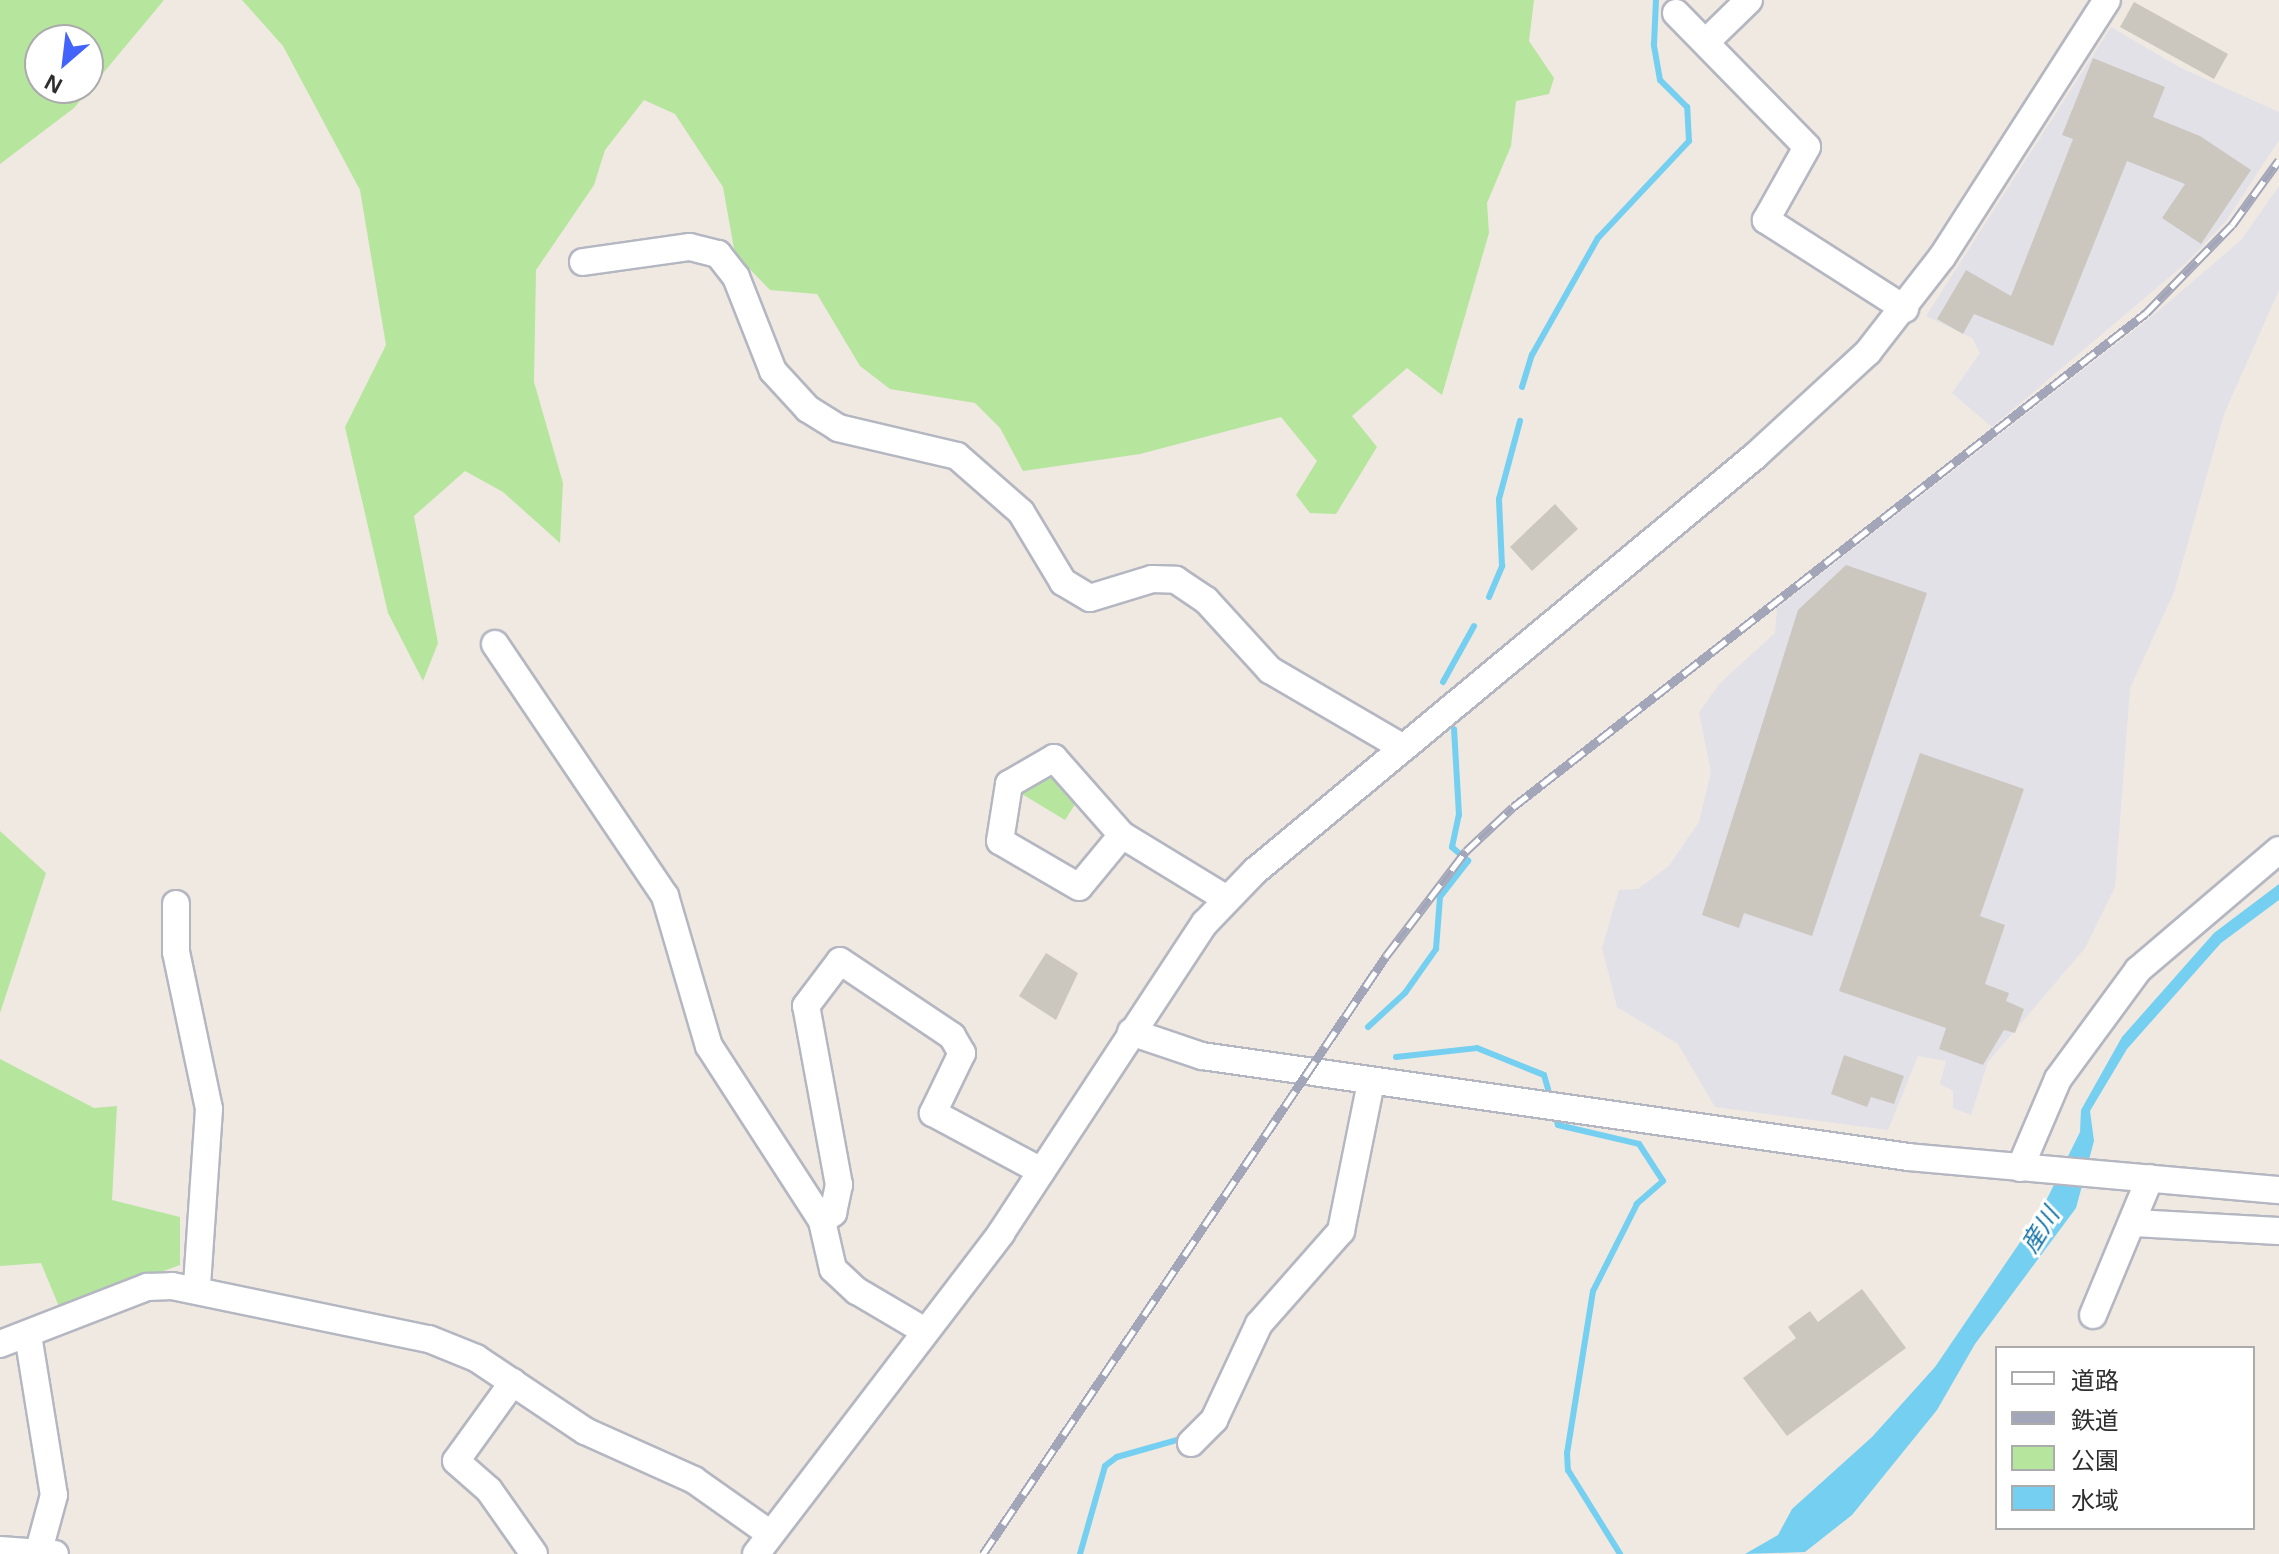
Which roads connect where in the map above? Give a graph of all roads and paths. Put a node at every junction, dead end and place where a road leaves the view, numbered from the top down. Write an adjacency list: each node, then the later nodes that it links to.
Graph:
1 (1749, 0): 4 (street)
2 (2107, 0): 6 (street)
3 (1676, 13): 4 (street)
4 (1706, 42): 6 (street)
5 (583, 262): 8 (street)
6 (1905, 309): 8 (street)
7 (495, 644): 19 (street)
8 (1402, 747): 11 (street)
9 (1122, 835): 9 (street); 11 (street)
10 (2279, 850): 15 (street)
11 (1227, 899): 13 (street)
12 (176, 904): 22 (street)
13 (1131, 1032): 14 (street); 16 (street)
14 (1371, 1082): 15 (street); 28 (street)
15 (2026, 1168): 17 (street)
16 (1041, 1171): 19 (street); 24 (street)
17 (2146, 1178): 18 (street); 20 (street)
18 (2279, 1190)
19 (822, 1221): 24 (street)
20 (2134, 1223): 21 (street); 23 (street)
21 (2279, 1231)
22 (197, 1287): 25 (street); 27 (street)
23 (2093, 1315)
24 (925, 1331): 29 (street)
25 (28, 1335): 26 (street); 31 (street)
26 (0, 1344)
27 (513, 1382): 29 (street); 32 (street)
28 (1191, 1443)
29 (763, 1544)
30 (0, 1550): 31 (street)
31 (44, 1553)
32 (534, 1554)

